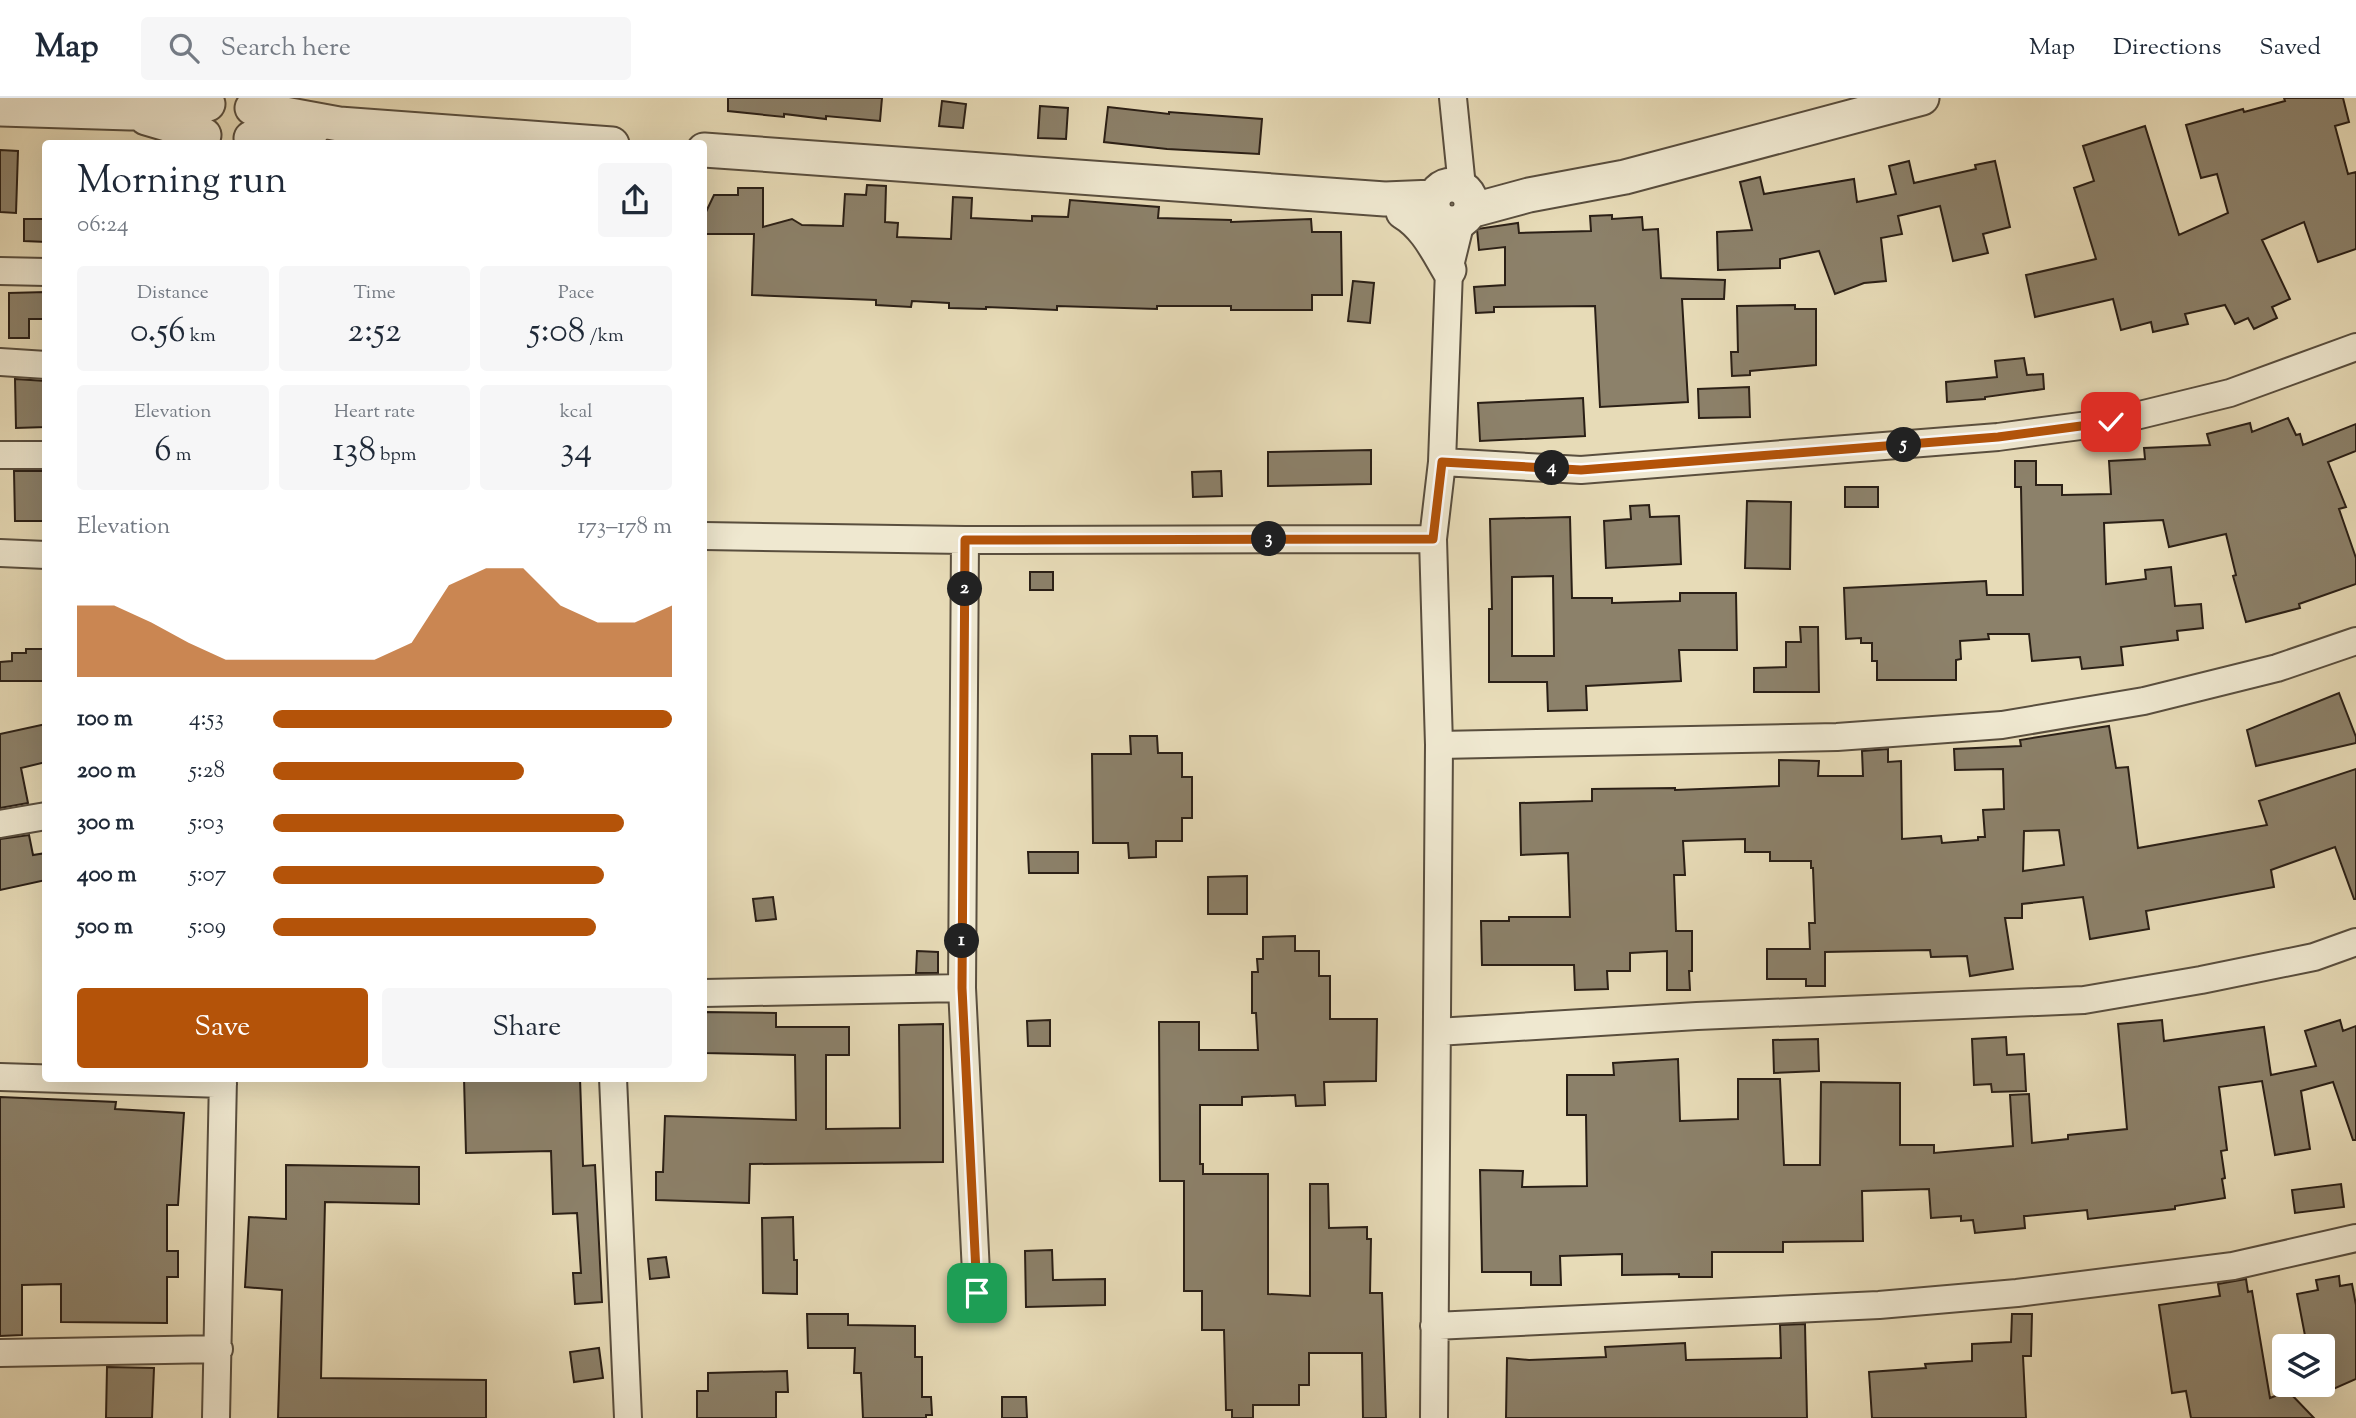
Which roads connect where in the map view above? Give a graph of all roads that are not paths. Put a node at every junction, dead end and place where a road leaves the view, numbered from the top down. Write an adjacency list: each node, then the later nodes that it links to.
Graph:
1 (1453, 98): 8 (street)
2 (1922, 98): 8 (street)
3 (0, 110): 4 (street)
4 (228, 121): 5 (street)
5 (557, 140)
6 (707, 150): 7 (street)
7 (1380, 198): 8 (street); 9 (street)
8 (1452, 204): 9 (street)
9 (1449, 267): 17 (street)
10 (0, 271): 11 (street)
11 (42, 272)
12 (2356, 347): 17 (street)
13 (0, 362): 14 (street)
14 (42, 365)
15 (42, 454): 16 (street)
16 (0, 455)
17 (1442, 462): 19 (street)
18 (707, 536): 20 (street)
19 (1433, 539): 20 (street); 24 (street)
20 (965, 540): 28 (street)
21 (0, 553): 22 (street)
22 (42, 555)
23 (2356, 641): 24 (street)
24 (1438, 745): 30 (street)
25 (42, 817): 26 (street)
26 (0, 824)
27 (2356, 942): 30 (street)
28 (962, 988): 29 (street); 36 (street)
29 (707, 993)
30 (1437, 1032): 37 (street)
31 (0, 1077): 32 (street)
32 (42, 1078)
33 (223, 1082): 38 (street)
34 (613, 1082): 41 (street)
35 (2356, 1238): 37 (street)
36 (977, 1293)
37 (1434, 1326): 42 (street)
38 (219, 1349): 39 (street); 40 (street)
39 (0, 1353)
40 (216, 1418)
41 (628, 1418)
42 (1434, 1418)

